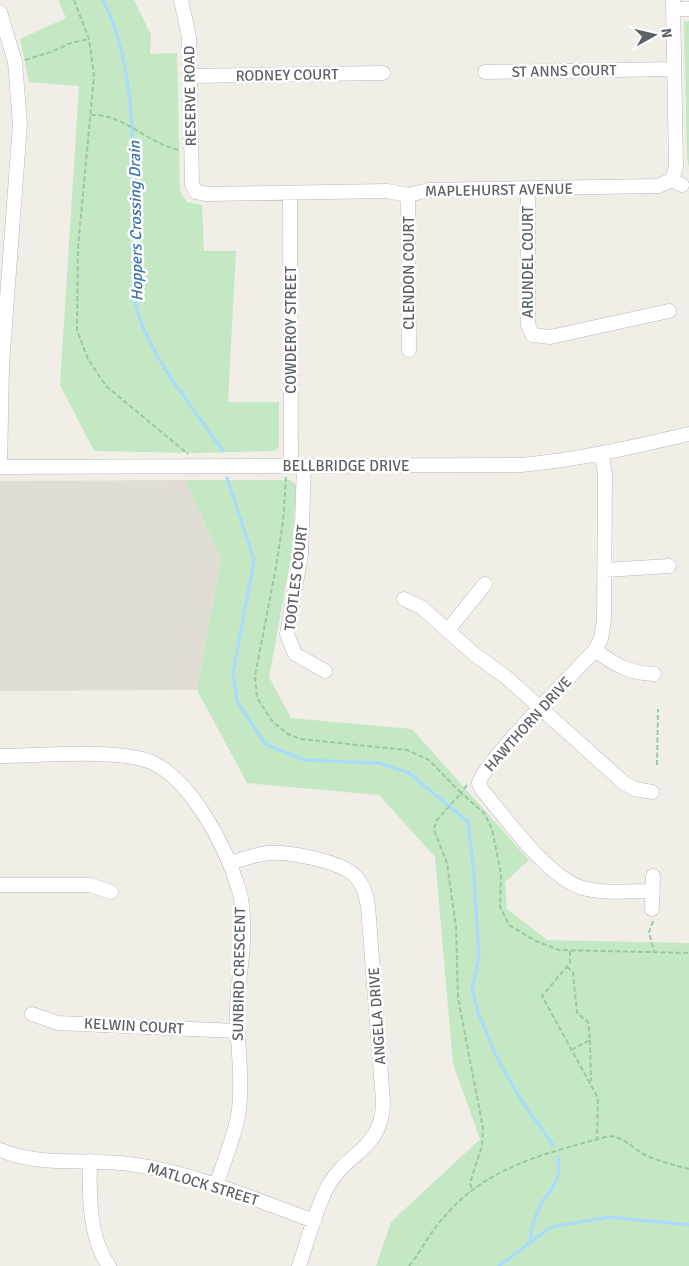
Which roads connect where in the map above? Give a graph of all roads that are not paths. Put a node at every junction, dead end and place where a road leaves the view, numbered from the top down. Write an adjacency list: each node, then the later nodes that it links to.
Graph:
1 (181, 0): 8 (street, RESERVE ROAD)
2 (673, 5): 3 (street); 5 (street)
3 (689, 9)
4 (0, 12): 13 (street)
5 (673, 69): 6 (street, ST ANNS COURT); 9 (street, MAPLEHURST AVENUE)
6 (484, 72)
7 (383, 73): 8 (street, RODNEY COURT)
8 (191, 76): 10 (street, RESERVE ROAD)
9 (528, 189): 12 (street, MAPLEHURST AVENUE); 14 (street, ARUNDEL COURT)
10 (196, 192): 11 (street, MAPLEHURST AVENUE)
11 (290, 193): 12 (street, MAPLEHURST AVENUE); 19 (street, COWDEROY STREET)
12 (408, 196): 15 (street, CLENDON COURT)
13 (5, 260): 18 (street)
14 (669, 311)
15 (409, 350)
16 (689, 434): 17 (street, BELLBRIDGE DRIVE)
17 (602, 455): 19 (street, BELLBRIDGE DRIVE); 21 (street, HAWTHORN DRIVE)
18 (0, 467): 19 (street, BELLBRIDGE DRIVE)
19 (293, 470): 26 (street, TOOTLES COURT)
20 (669, 566): 21 (street)
21 (605, 570): 25 (street, HAWTHORN DRIVE)
22 (485, 584): 24 (street)
23 (404, 599): 24 (street)
24 (448, 630): 28 (street)
25 (595, 650): 27 (street); 28 (street, HAWTHORN DRIVE)
26 (325, 671)
27 (654, 674)
28 (541, 708): 30 (street); 34 (street, HAWTHORN DRIVE)
29 (0, 756): 31 (street, SUNBIRD CRESCENT)
30 (652, 792)
31 (230, 863): 38 (street, SUNBIRD CRESCENT); 42 (street, ANGELA DRIVE)
32 (653, 876): 34 (street)
33 (0, 885): 35 (street)
34 (653, 891): 36 (street)
35 (111, 892)
36 (654, 914)
37 (32, 1014): 38 (street, KELWIN COURT)
38 (237, 1031): 41 (street, SUNBIRD CRESCENT)
39 (0, 1150): 40 (street, MATLOCK STREET)
40 (90, 1162): 41 (street, MATLOCK STREET); 43 (street)
41 (216, 1186): 42 (street, MATLOCK STREET)
42 (314, 1221): 44 (street, ANGELA DRIVE)
43 (109, 1266)
44 (300, 1266)

